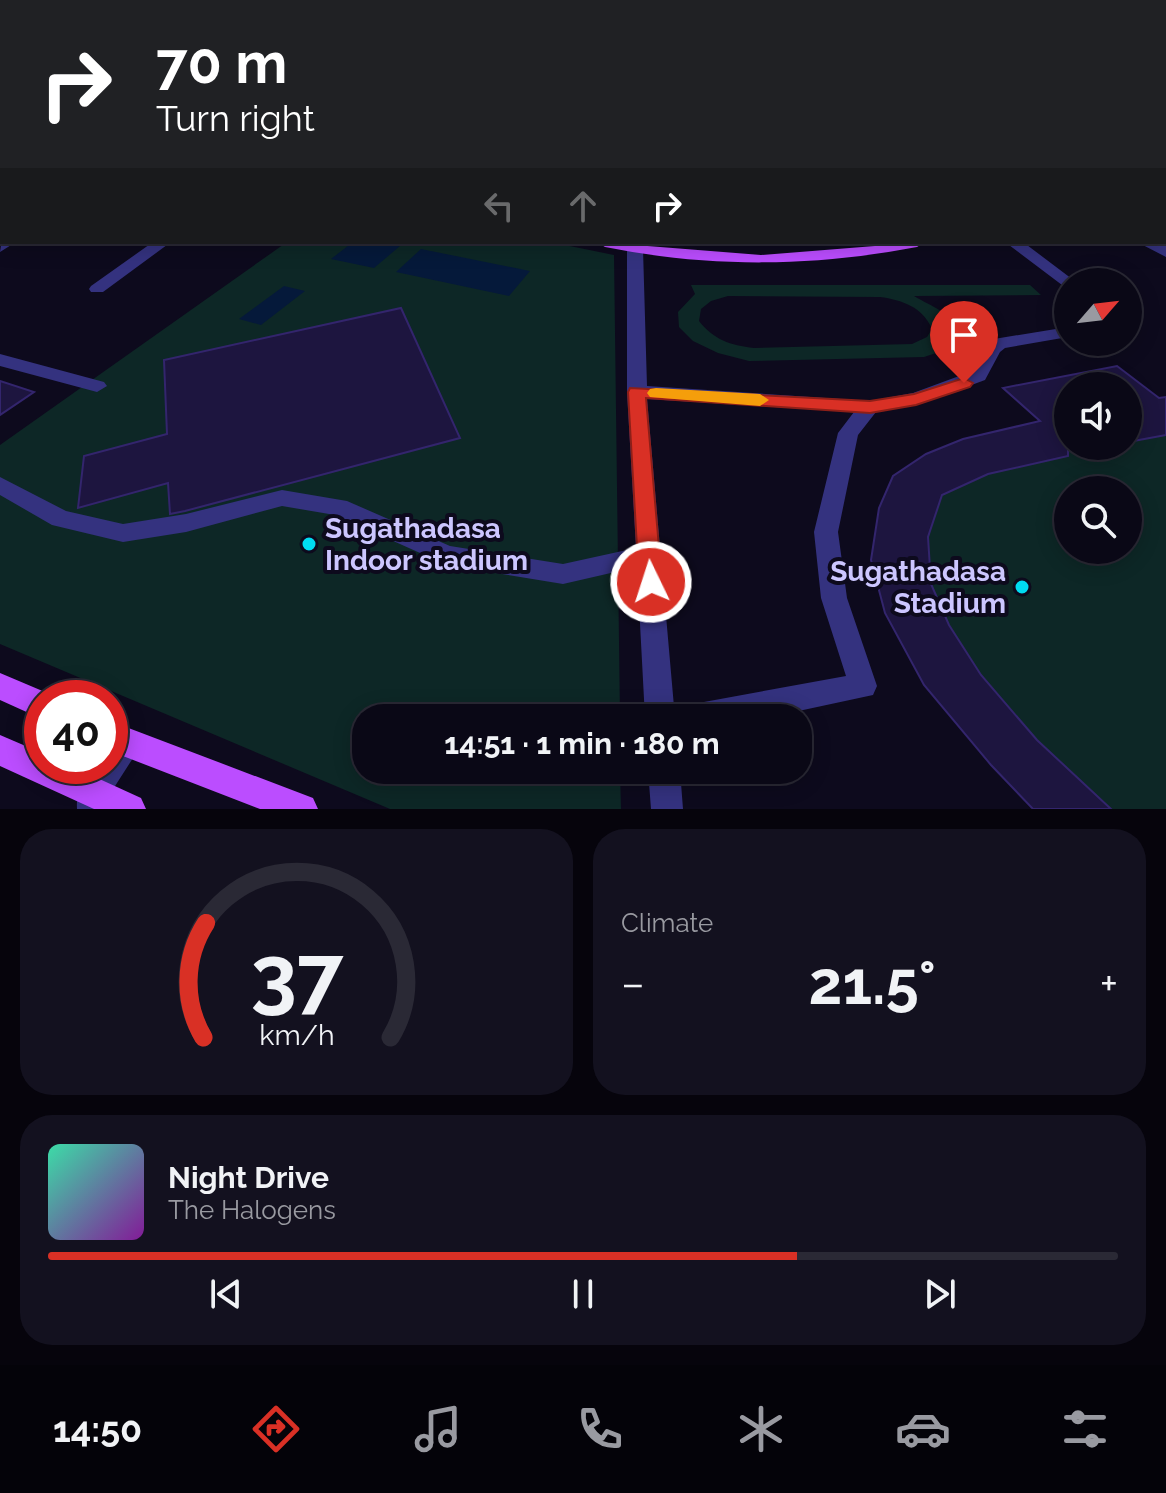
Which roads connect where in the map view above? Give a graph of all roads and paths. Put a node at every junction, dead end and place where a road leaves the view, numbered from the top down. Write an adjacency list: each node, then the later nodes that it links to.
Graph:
1 (160, 244): 7 (street)
2 (614, 244): 5 (main road)
3 (897, 244): 5 (main road)
4 (1016, 244): 6 (street)
5 (635, 249): 11 (street)
6 (1054, 272)
7 (97, 289)
8 (1054, 334): 12 (street)
9 (0, 360): 10 (street)
10 (97, 386)
11 (637, 392): 12 (street); 14 (street)
12 (870, 407): 18 (street)
13 (0, 485): 14 (street)
14 (649, 555): 17 (street)
15 (0, 686): 16 (main road)
16 (24, 697)
17 (659, 704)
18 (767, 704)
19 (128, 744): 24 (main road)
20 (0, 750): 22 (main road)
21 (665, 784): 25 (street)
22 (93, 801): 23 (main road)
23 (130, 809)
24 (302, 809)
25 (667, 809)

